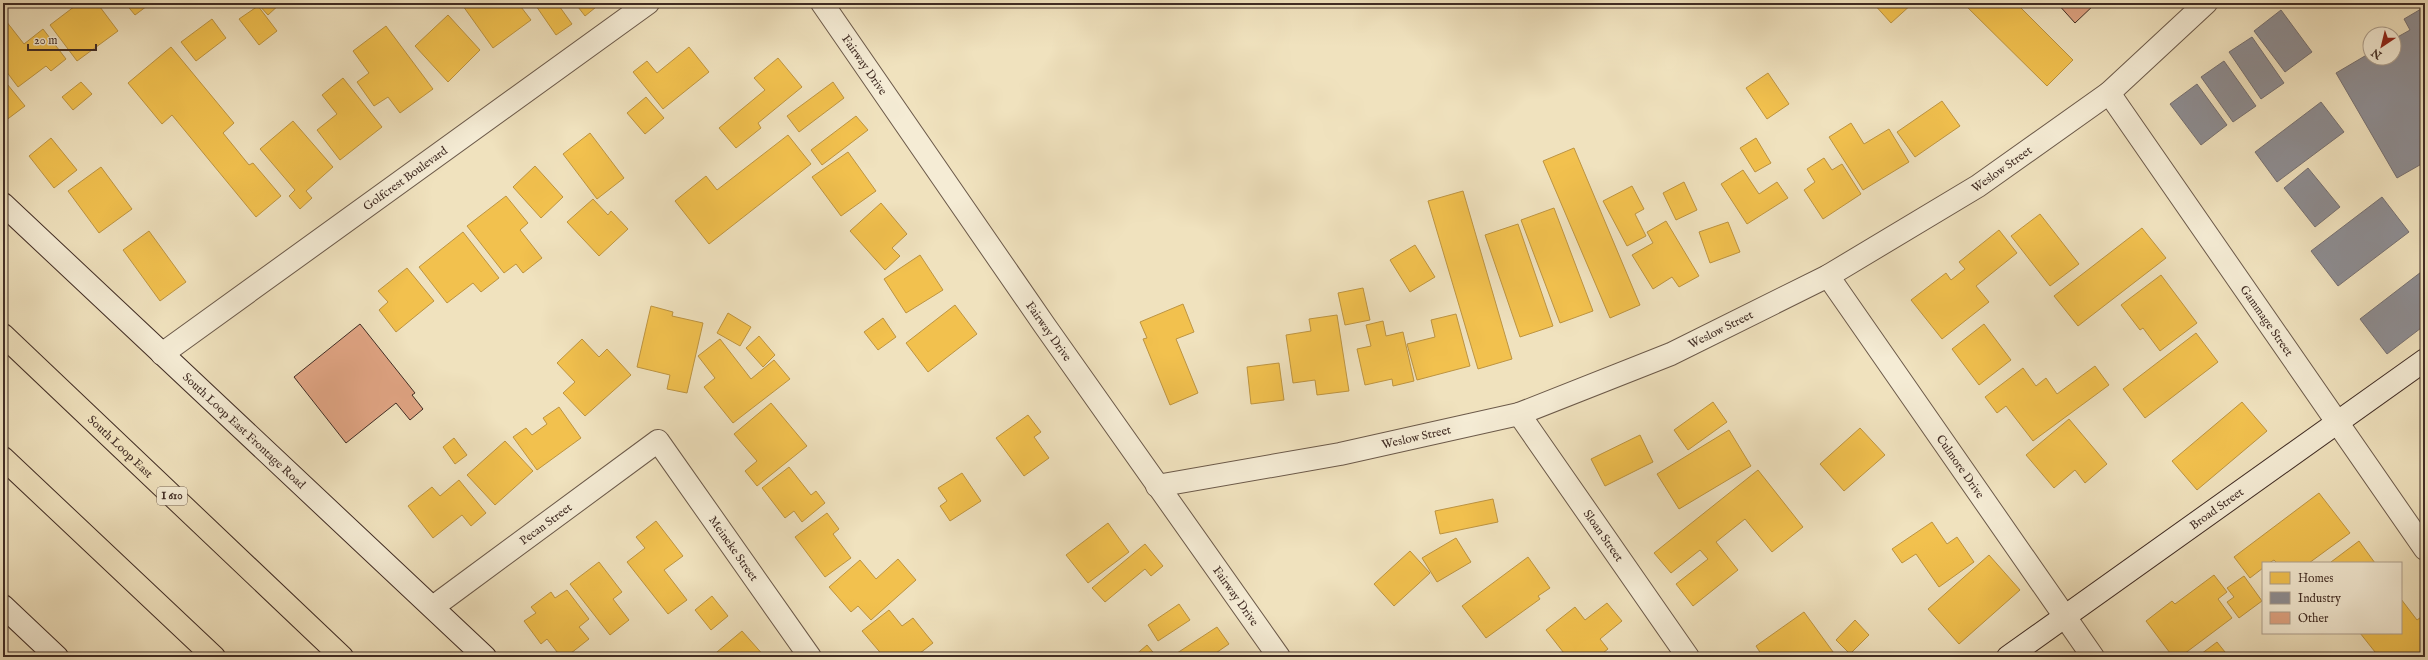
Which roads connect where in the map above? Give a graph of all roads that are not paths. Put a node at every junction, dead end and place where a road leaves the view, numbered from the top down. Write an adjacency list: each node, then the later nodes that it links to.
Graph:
1 (648, 3): 8 (street, Golfcrest Boulevard)
2 (822, 3): 14 (street, Fairway Drive)
3 (2206, 3): 4 (street, Weslow Street)
4 (2109, 93): 6 (street, Weslow Street); 11 (street, Gammage Street)
5 (3, 204): 8 (street, South Loop East Frontage Road)
6 (1828, 276): 10 (street, Weslow Street); 18 (street, Culmore Drive)
7 (3, 335): 21 (highway, South Loop East / I 610)
8 (162, 354): 17 (street, South Loop East Frontage Road)
9 (2425, 360): 11 (street, Broad Street)
10 (1519, 414): 14 (street, Weslow Street); 25 (street, Sloan Street)
11 (2335, 423): 15 (street, Gammage Street); 18 (street, Broad Street)
12 (658, 441): 17 (street, Pecan Street); 23 (street, Meineke Street)
13 (3, 458): 20 (highway)
14 (1157, 486): 24 (street, Fairway Drive)
15 (2425, 549)
16 (3, 606): 19 (street)
17 (433, 607): 22 (street, South Loop East Frontage Road)
18 (2064, 617): 26 (street, Broad Street); 27 (street, Culmore Drive)
19 (57, 657)
20 (214, 657)
21 (342, 657)
22 (485, 657)
23 (810, 657)
24 (1279, 657)
25 (1688, 657)
26 (2008, 657)
27 (2093, 657)

